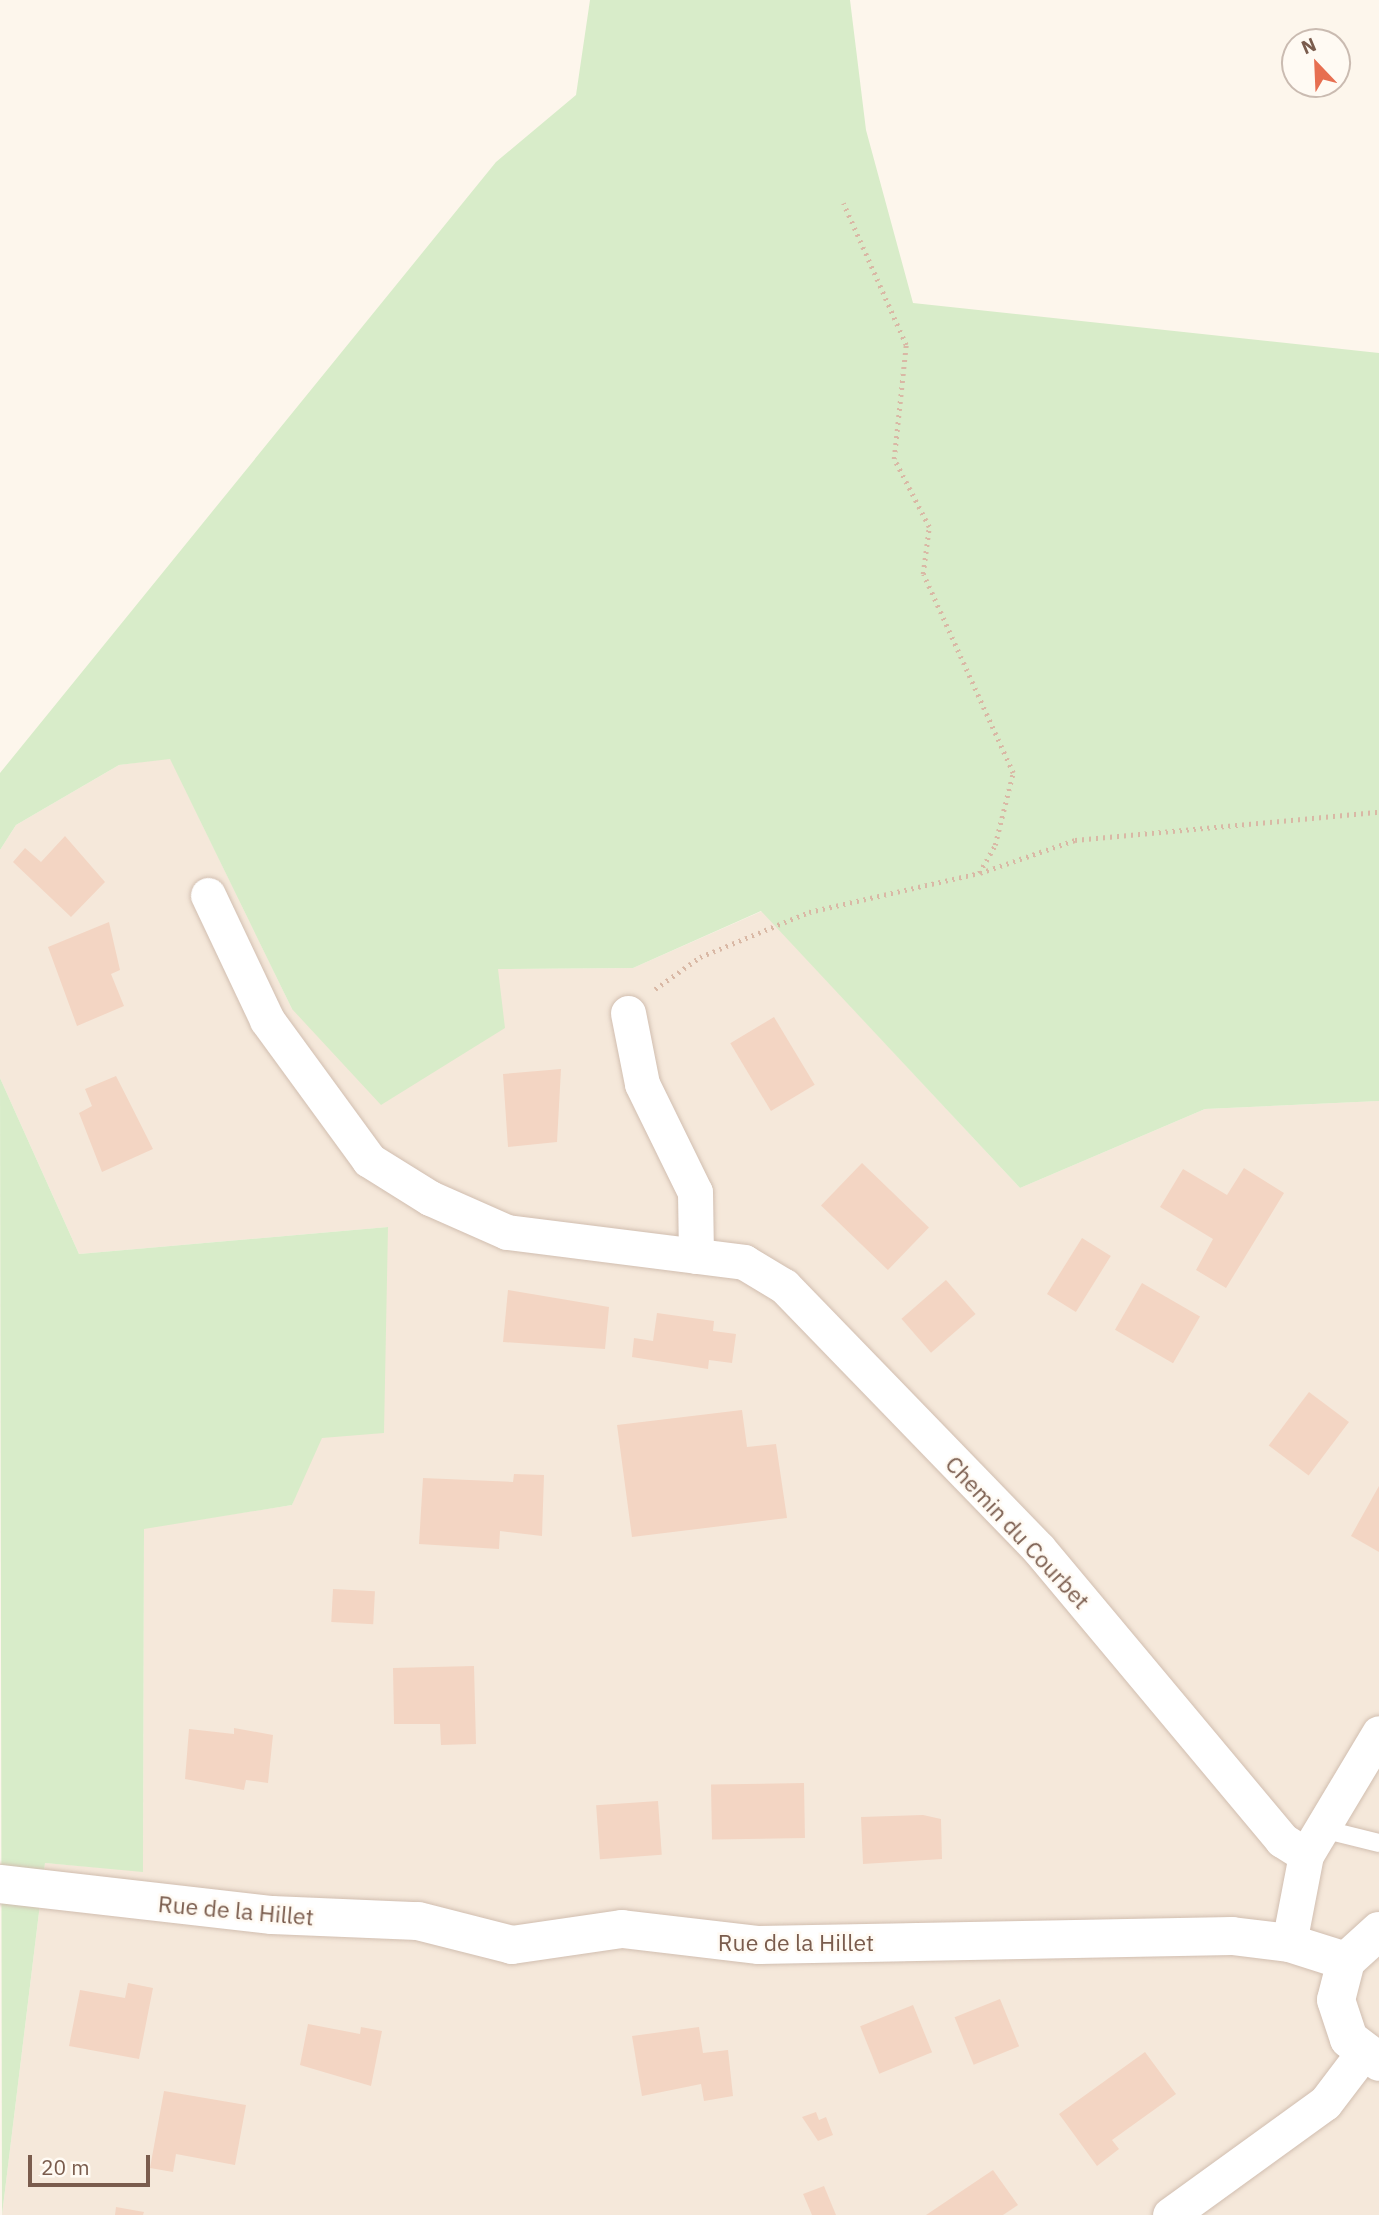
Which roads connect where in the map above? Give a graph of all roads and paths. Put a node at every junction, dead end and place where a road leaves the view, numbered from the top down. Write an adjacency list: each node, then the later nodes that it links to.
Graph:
1 (843, 203): 3 (path)
2 (1379, 811): 3 (path)
3 (979, 873): 5 (path)
4 (208, 895): 6 (street, Chemin du Courbet)
5 (628, 1013): 6 (street)
6 (696, 1255): 8 (street, Chemin du Courbet)
7 (1379, 1733): 8 (street)
8 (1314, 1842): 9 (lane); 12 (street)
9 (1379, 1843)
10 (0, 1884): 12 (street, Rue de la Hillet)
11 (1379, 1931): 13 (street)
12 (1289, 1943): 13 (street, Rue de la Hillet)
13 (1346, 1961): 14 (street)
14 (1371, 2058): 15 (street)
15 (1170, 2215)

